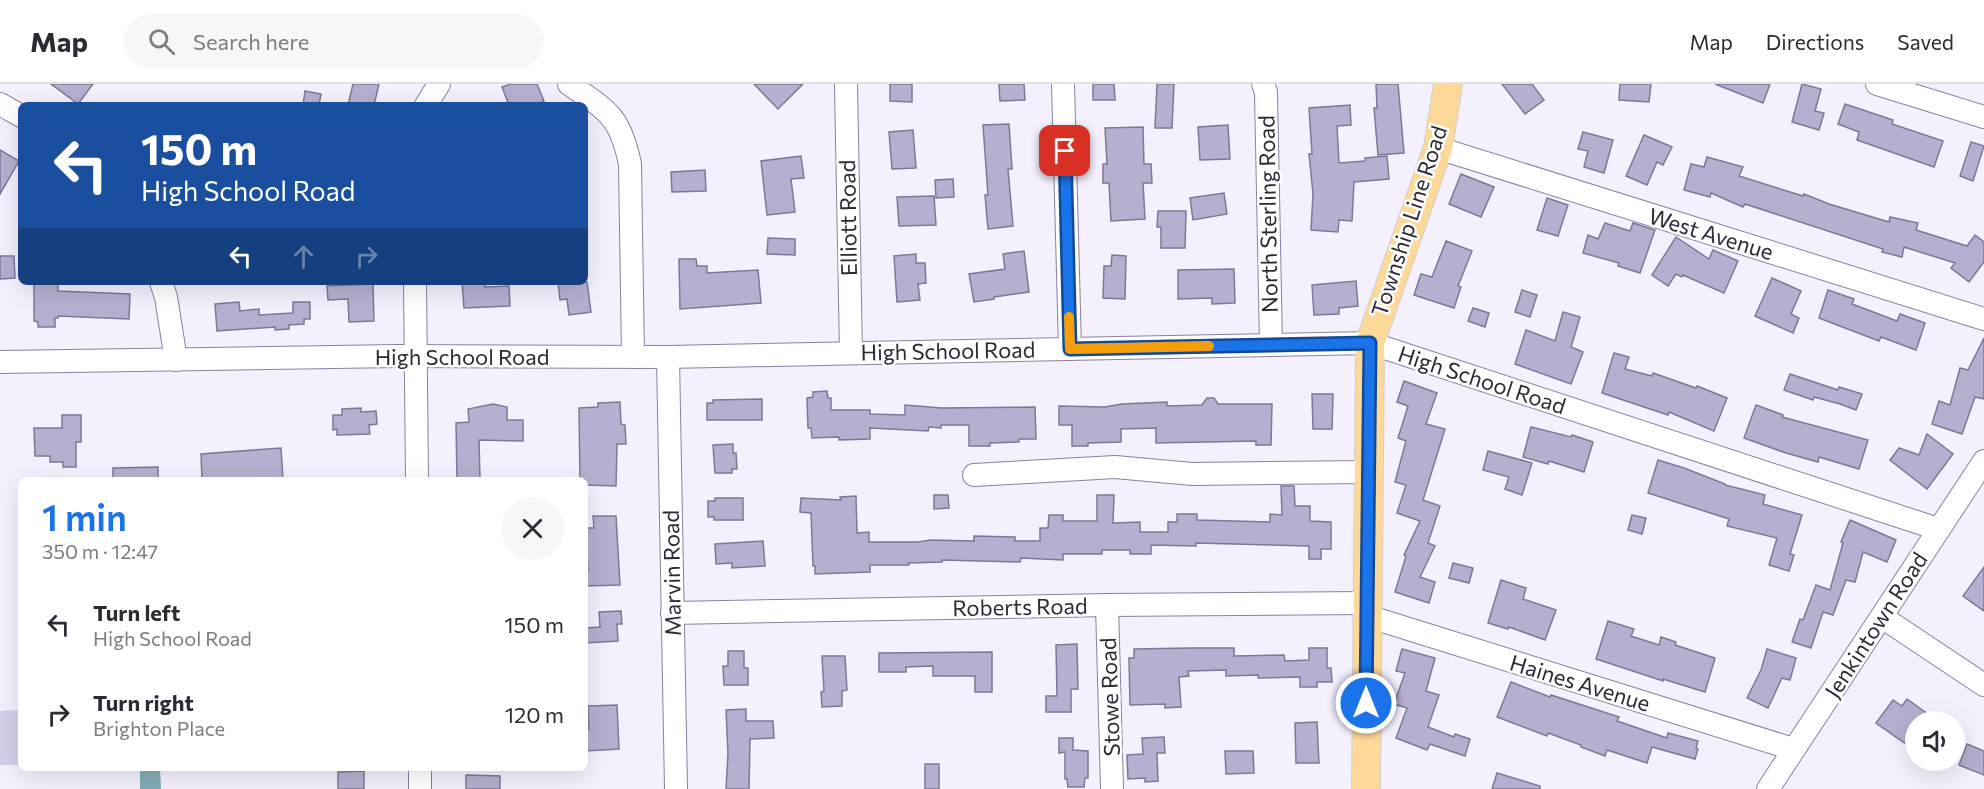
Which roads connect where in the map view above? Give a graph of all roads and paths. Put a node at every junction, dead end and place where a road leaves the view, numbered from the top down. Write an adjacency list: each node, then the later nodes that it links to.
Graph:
1 (439, 84): 8 (street)
2 (569, 84): 21 (street)
3 (846, 84): 19 (street, Elliott Road)
4 (1064, 84): 18 (street)
5 (1263, 84): 17 (street, North Sterling Road)
6 (1448, 84): 12 (main road, Township Line Road)
7 (1877, 84): 11 (street)
8 (428, 102)
9 (0, 104): 10 (street)
10 (18, 114)
11 (1984, 117)
12 (1438, 148): 15 (street, West Avenue); 16 (main road, Township Line Road)
13 (162, 285): 23 (street)
14 (415, 285): 20 (street)
15 (1984, 319)
16 (1370, 343): 17 (street, High School Road); 26 (main road, Township Line Road); 29 (street, High School Road)
17 (1271, 345): 18 (street, High School Road)
18 (1070, 349): 19 (street, High School Road)
19 (851, 353): 22 (street, High School Road)
20 (416, 357): 21 (street, High School Road); 23 (street, High School Road); 28 (street)
21 (633, 357): 22 (street, High School Road)
22 (668, 357): 32 (street, Marvin Road)
23 (176, 360): 24 (street, High School Road)
24 (0, 362)
25 (1984, 461): 29 (street, Jenkintown Road)
26 (1368, 472): 27 (street); 31 (main road, Township Line Road)
27 (974, 475)
28 (417, 477)
29 (1938, 529): 33 (street, Jenkintown Road)
30 (1107, 605): 31 (street, Roberts Road); 32 (street, Roberts Road); 39 (street, Stowe Road)
31 (1367, 610): 35 (street, Haines Avenue); 40 (main road, Township Line Road)
32 (672, 613): 38 (street, Marvin Road)
33 (1882, 617): 34 (street); 35 (street, Jenkintown Road)
34 (1984, 685)
35 (1793, 749): 41 (street, Jenkintown Road)
36 (420, 771): 37 (street)
37 (420, 789)
38 (676, 789)
39 (1112, 789)
40 (1366, 789)
41 (1768, 789)

